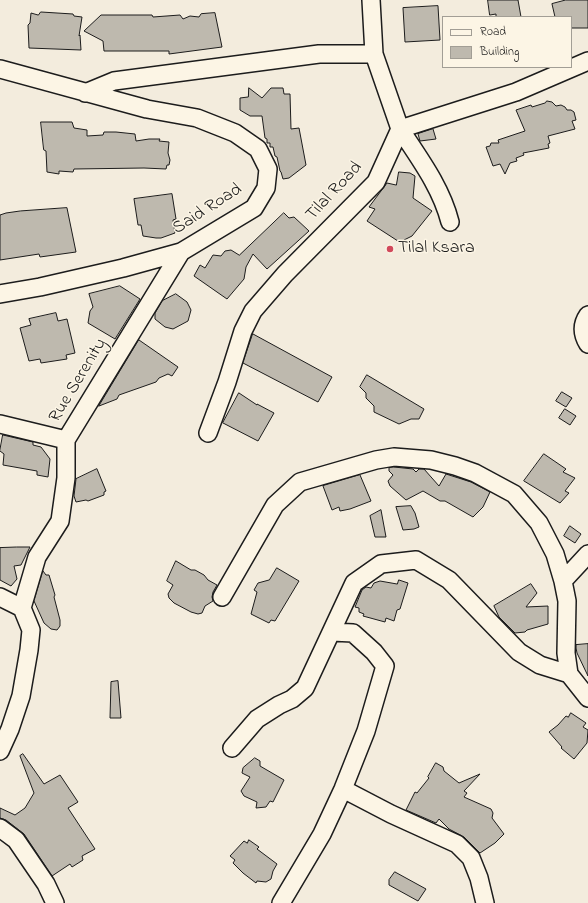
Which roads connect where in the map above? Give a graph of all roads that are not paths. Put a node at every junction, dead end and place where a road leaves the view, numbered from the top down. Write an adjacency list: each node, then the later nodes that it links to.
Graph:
1 (371, 0): 2 (street)
2 (374, 54): 7 (street); 8 (street)
3 (588, 61): 5 (street)
4 (572, 68): 8 (street)
5 (572, 68)
6 (0, 69): 7 (street, Said Road)
7 (85, 93): 10 (street, Said Road)
8 (400, 129): 9 (street); 15 (street, Tilal Road)
9 (450, 222)
10 (181, 252): 11 (street, Said Road); 16 (street, Rue Serenity)
11 (0, 294)
12 (588, 315): 13 (street)
13 (588, 344)
14 (0, 424): 16 (street)
15 (208, 432)
16 (66, 440): 21 (street, Rue Serenity)
17 (588, 554): 18 (street)
18 (563, 581): 20 (street); 23 (street)
19 (0, 597): 21 (street)
20 (222, 597)
21 (22, 608): 26 (street)
22 (332, 632): 23 (street); 25 (street); 27 (street)
23 (569, 674): 24 (street)
24 (588, 698)
25 (232, 748)
26 (0, 751)
27 (343, 788): 30 (street); 31 (street)
28 (0, 828): 29 (street)
29 (55, 903)
30 (281, 903)
31 (485, 903)

